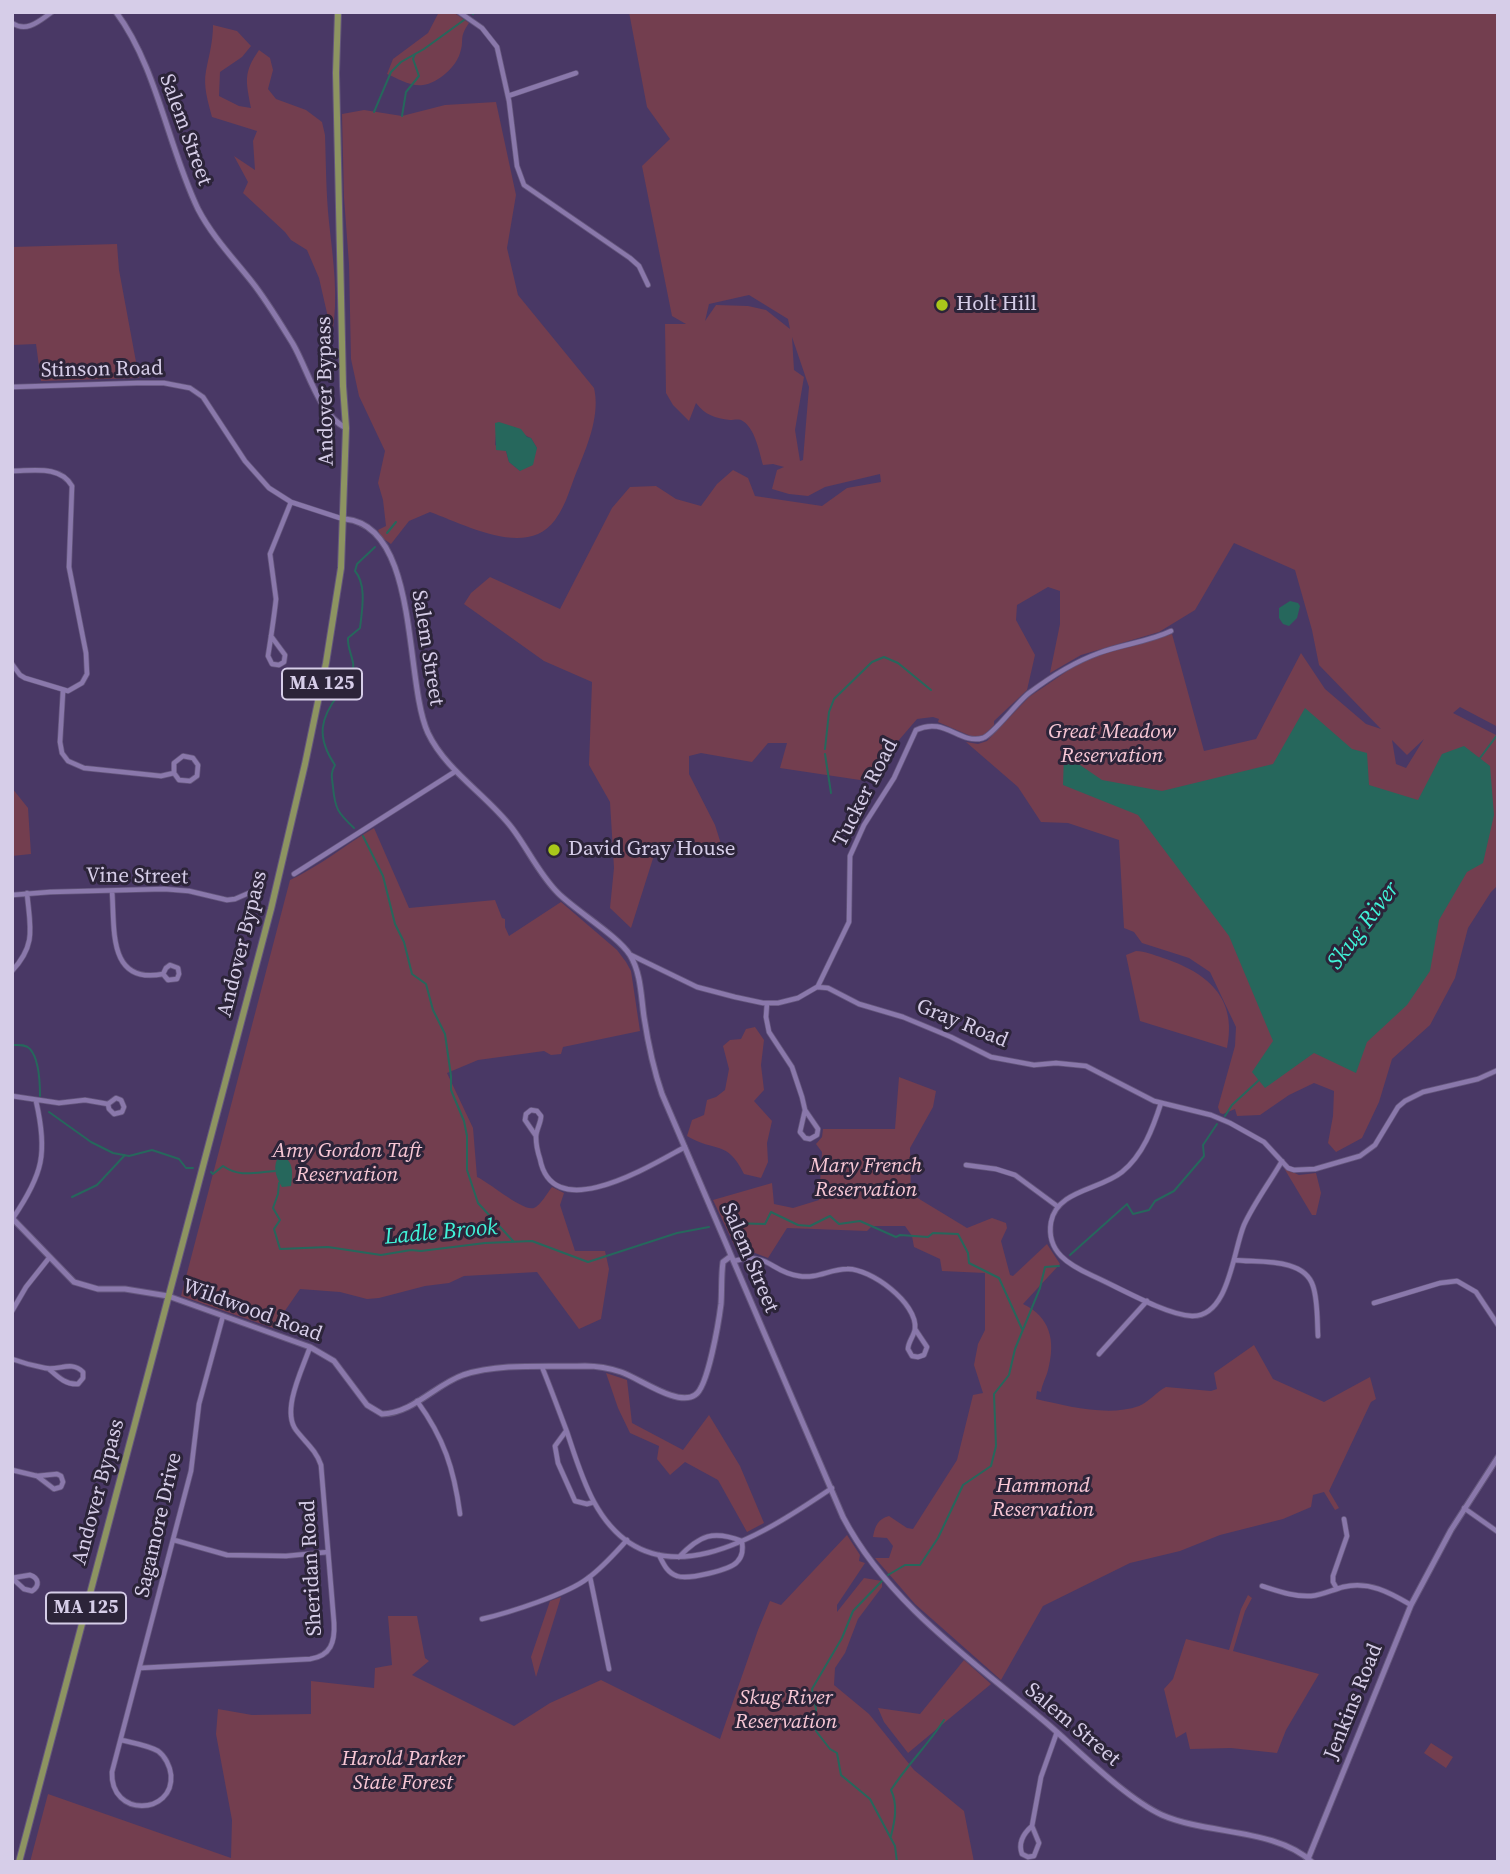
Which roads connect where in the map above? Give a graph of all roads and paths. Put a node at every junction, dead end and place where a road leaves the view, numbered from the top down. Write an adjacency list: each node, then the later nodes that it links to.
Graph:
1 (52, 12): 5 (street)
2 (116, 12): 10 (street, Salem Street)
3 (338, 12): 10 (main road, Andover Bypass / MA 125)
4 (459, 12): 7 (street)
5 (12, 23)
6 (576, 73): 7 (street)
7 (508, 96): 8 (street)
8 (648, 285)
9 (12, 387): 12 (street, Stinson Road)
10 (346, 428): 13 (main road, Andover Bypass / MA 125)
11 (12, 471): 17 (street)
12 (291, 502): 13 (street, Stinson Road); 15 (street)
13 (345, 519): 18 (street, Salem Street); 45 (main road, Andover Bypass / MA 125)
14 (1171, 631): 28 (street, Tucker Road)
15 (271, 636): 15 (street)
16 (12, 664): 17 (street)
17 (63, 691): 19 (street)
18 (457, 770): 20 (street); 25 (street, Salem Street)
19 (174, 773): 19 (street)
20 (295, 874)
21 (258, 889): 22 (street, Vine Street)
22 (112, 891): 23 (street, Vine Street); 27 (street)
23 (27, 893): 24 (street, Vine Street); 26 (street)
24 (12, 895)
25 (630, 955): 29 (street); 37 (street, Salem Street)
26 (12, 971)
27 (163, 974)
28 (817, 987): 29 (street); 33 (street, Gray Road)
29 (767, 1003): 35 (street)
30 (1498, 1070): 38 (street, Gray Road)
31 (12, 1096): 32 (street)
32 (36, 1101): 34 (street); 41 (street)
33 (1161, 1103): 38 (street, Gray Road); 40 (street)
34 (108, 1104)
35 (804, 1110): 35 (street)
36 (536, 1136): 36 (street); 37 (street)
37 (685, 1147): 43 (street, Salem Street)
38 (1282, 1161): 44 (street)
39 (966, 1165): 40 (street)
40 (1057, 1206): 46 (street)
41 (13, 1218): 42 (street, Wildwood Road)
42 (49, 1258): 45 (street, Wildwood Road); 48 (street)
43 (733, 1259): 51 (street); 56 (street, Wildwood Road); 63 (street, Salem Street)
44 (1234, 1260): 46 (street); 52 (street)
45 (168, 1296): 49 (street, Wildwood Road); 87 (main road, Andover Bypass / MA 125)
46 (1147, 1301): 54 (street)
47 (1374, 1303): 50 (street)
48 (12, 1311)
49 (223, 1316): 53 (street, Wildwood Road); 69 (street, Sagamore Drive)
50 (1498, 1325)
51 (915, 1329): 51 (street)
52 (1318, 1336)
53 (310, 1347): 58 (street, Wildwood Road); 72 (street, Sheridan Road)
54 (1099, 1354)
55 (12, 1359): 57 (street)
56 (542, 1367): 58 (street, Wildwood Road); 59 (street)
57 (49, 1369): 57 (street)
58 (417, 1401): 66 (street)
59 (566, 1431): 64 (street); 64 (street)
60 (1498, 1457): 65 (street, Jenkins Road)
61 (12, 1470): 62 (street)
62 (37, 1476): 62 (street)
63 (832, 1488): 71 (street); 83 (street, Salem Street)
64 (594, 1502): 70 (street)
65 (1464, 1508): 68 (street); 79 (street, Jenkins Road)
66 (460, 1514)
67 (1344, 1519): 78 (street)
68 (1498, 1532)
69 (173, 1540): 72 (street); 81 (street, Sagamore Drive)
70 (627, 1540): 73 (street); 75 (street)
71 (742, 1541): 73 (street); 74 (street); 74 (street)
72 (328, 1552): 81 (street, Sheridan Road)
73 (659, 1555): 74 (street)
74 (679, 1558)
75 (590, 1577): 80 (street); 82 (street)
76 (12, 1578): 76 (street)
77 (1262, 1586): 78 (street)
78 (1337, 1589): 79 (street)
79 (1411, 1605): 86 (street, Jenkins Road)
80 (482, 1619)
81 (140, 1668): 84 (street, Sagamore Drive)
82 (609, 1669)
83 (1057, 1732): 85 (street); 86 (street, Salem Street)
84 (121, 1740): 84 (street, Sagamore Drive)
85 (1032, 1826): 85 (street)
86 (1309, 1861)
87 (19, 1862)

